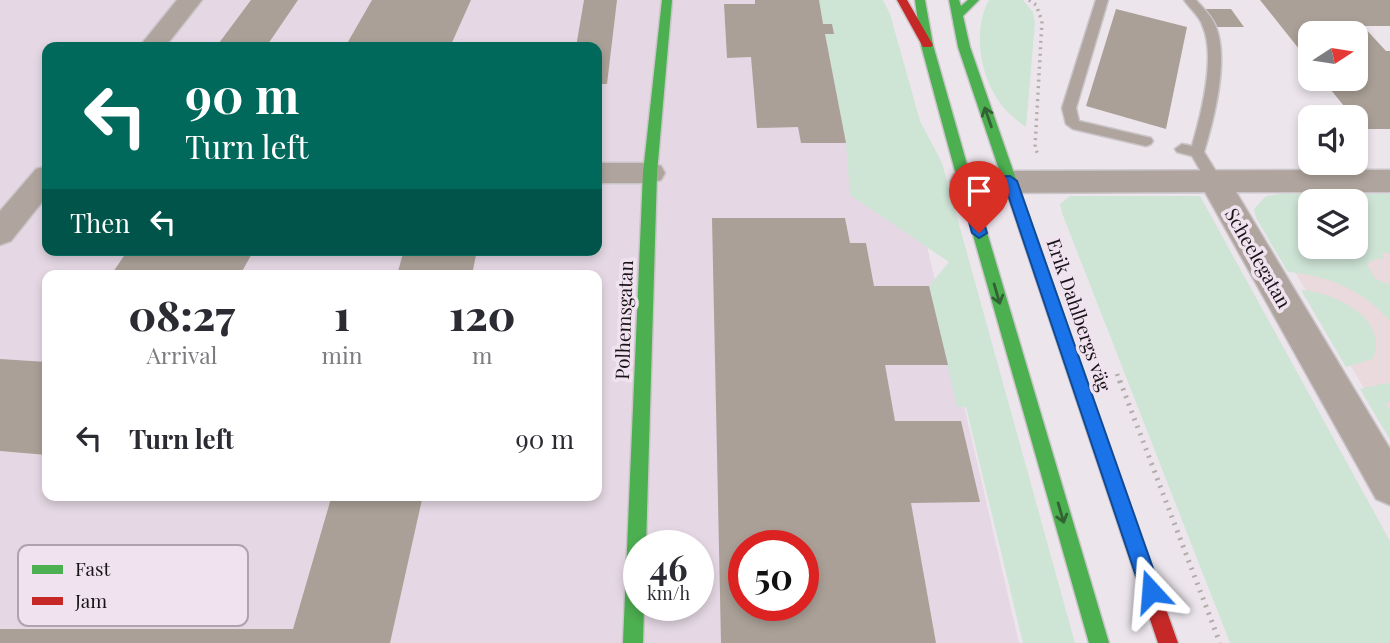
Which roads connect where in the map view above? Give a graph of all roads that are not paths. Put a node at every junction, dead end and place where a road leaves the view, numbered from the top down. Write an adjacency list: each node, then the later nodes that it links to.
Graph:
1 (190, 0): 9 (street)
2 (667, 0): 14 (main road, Polhemsgatan)
3 (902, 0): 10 (main road)
4 (920, 0): 10 (main road)
5 (974, 0): 8 (main road)
6 (1102, 0): 11 (lane)
7 (1190, 0): 12 (lane)
8 (956, 8): 15 (main road, Erik Dahlbergs väg, one-way to 8)
9 (156, 42)
10 (927, 45): 18 (main road)
11 (1146, 141)
12 (1198, 161): 15 (street); 16 (street, Scheelegatan); 20 (street, Scheelegatan)
13 (602, 173): 14 (street)
14 (650, 173): 21 (main road, Polhemsgatan)
15 (1010, 181): 18 (street); 23 (main road, Erik Dahlbergs väg)
16 (1390, 181)
17 (42, 182): 19 (street)
18 (965, 182): 22 (main road, one-way to 22)
19 (0, 233)
20 (1390, 486)
21 (633, 643)
22 (1099, 643)
23 (1168, 643)

